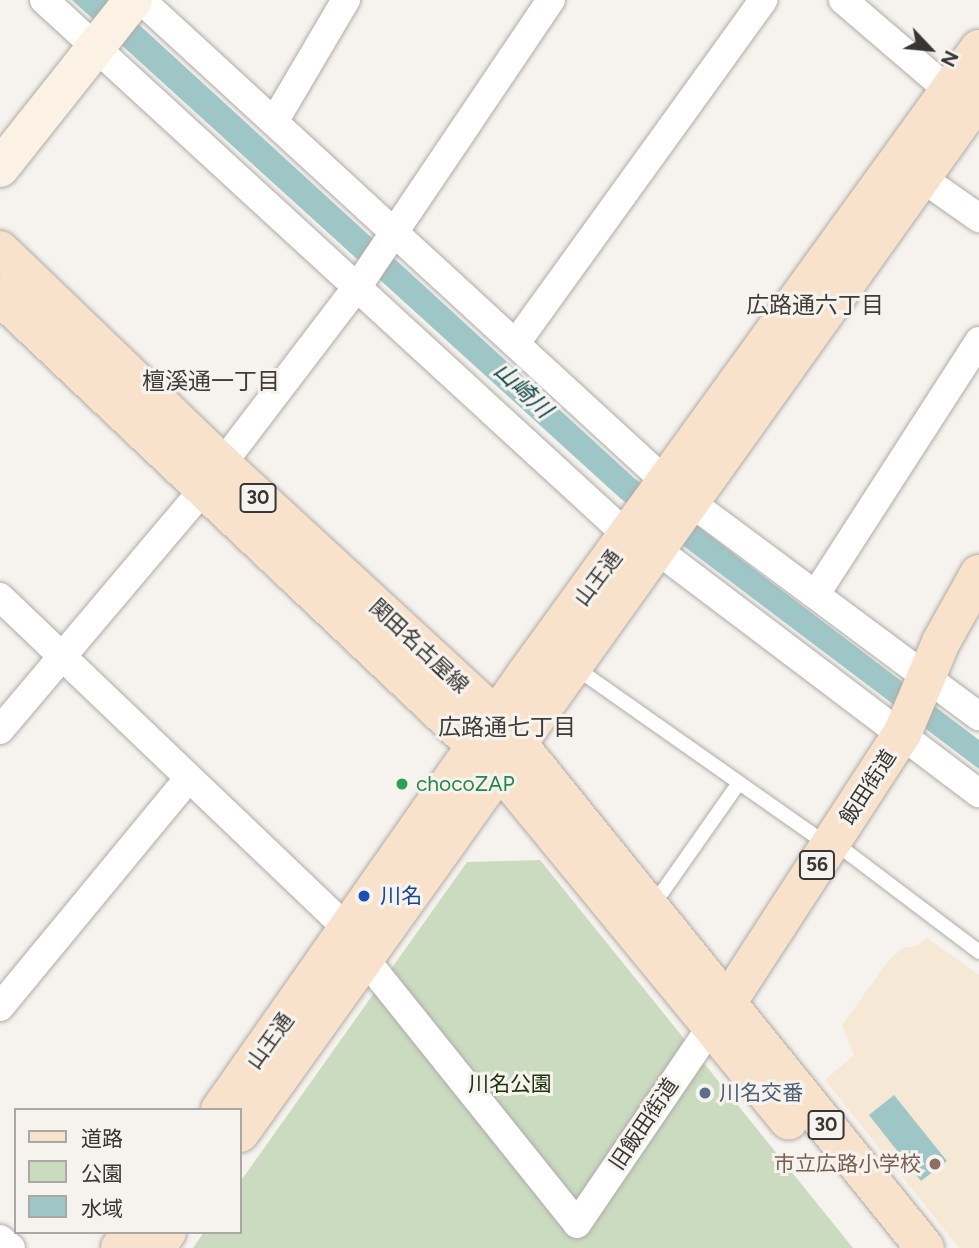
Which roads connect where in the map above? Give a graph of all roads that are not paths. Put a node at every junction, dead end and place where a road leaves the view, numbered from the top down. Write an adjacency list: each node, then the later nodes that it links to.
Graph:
1 (44, 0): 8 (street)
2 (133, 0): 8 (street)
3 (141, 0): 11 (street)
4 (346, 0): 11 (street)
5 (551, 0): 15 (street)
6 (763, 0): 20 (street)
7 (843, 0): 10 (street)
8 (100, 46): 12 (street); 17 (street)
9 (979, 49): 10 (main road, 山王通)
10 (966, 99): 13 (main road, 山王通); 22 (main road, 山王通)
11 (274, 122): 15 (street)
12 (0, 168)
13 (922, 178): 14 (street); 22 (main road, 山王通)
14 (979, 218)
15 (394, 232): 17 (street); 20 (street)
16 (0, 250): 21 (main road, 関田名古屋線 / 30)
17 (360, 284): 21 (street); 23 (street)
18 (0, 296): 21 (main road, 関田名古屋線 / 30)
19 (979, 341): 25 (street)
20 (516, 343): 22 (street)
21 (213, 477): 27 (street); 33 (main road, 関田名古屋線 / 30)
22 (677, 494): 23 (main road, 山王通); 25 (street)
23 (644, 541): 28 (main road, 山王通); 32 (street); 33 (main road, 山王通)
24 (976, 586): 29 (main road, 飯田街道 / 56)
25 (816, 594): 29 (street)
26 (0, 597): 27 (street)
27 (62, 656): 31 (street); 34 (street)
28 (574, 667): 33 (main road, 山王通); 35 (lane)
29 (926, 681): 30 (street); 32 (main road, 飯田街道 / 56)
30 (979, 716)
31 (0, 730)
32 (903, 732): 36 (street); 37 (main road, 飯田街道 / 56)
33 (499, 744): 38 (main road, 関田名古屋線 / 30); 39 (main road, 山王通); 42 (main road, 関田名古屋線 / 30)
34 (188, 779): 39 (street); 41 (street)
35 (739, 783): 37 (lane); 38 (lane)
36 (979, 793)
37 (831, 844): 40 (lane); 42 (main road, 飯田街道 / 56)
38 (649, 902): 42 (main road, 関田名古屋線 / 30)
39 (357, 945): 42 (street, 旧飯田街道); 43 (main road, 山王通); 44 (main road, 山王通)
40 (979, 952)
41 (0, 1007)
42 (720, 1013): 47 (main road, 関田名古屋線 / 30); 48 (main road, 関田名古屋線 / 30)
43 (222, 1108)
44 (242, 1130)
45 (0, 1239): 46 (street)
46 (12, 1248)
47 (891, 1248)
48 (925, 1248)

